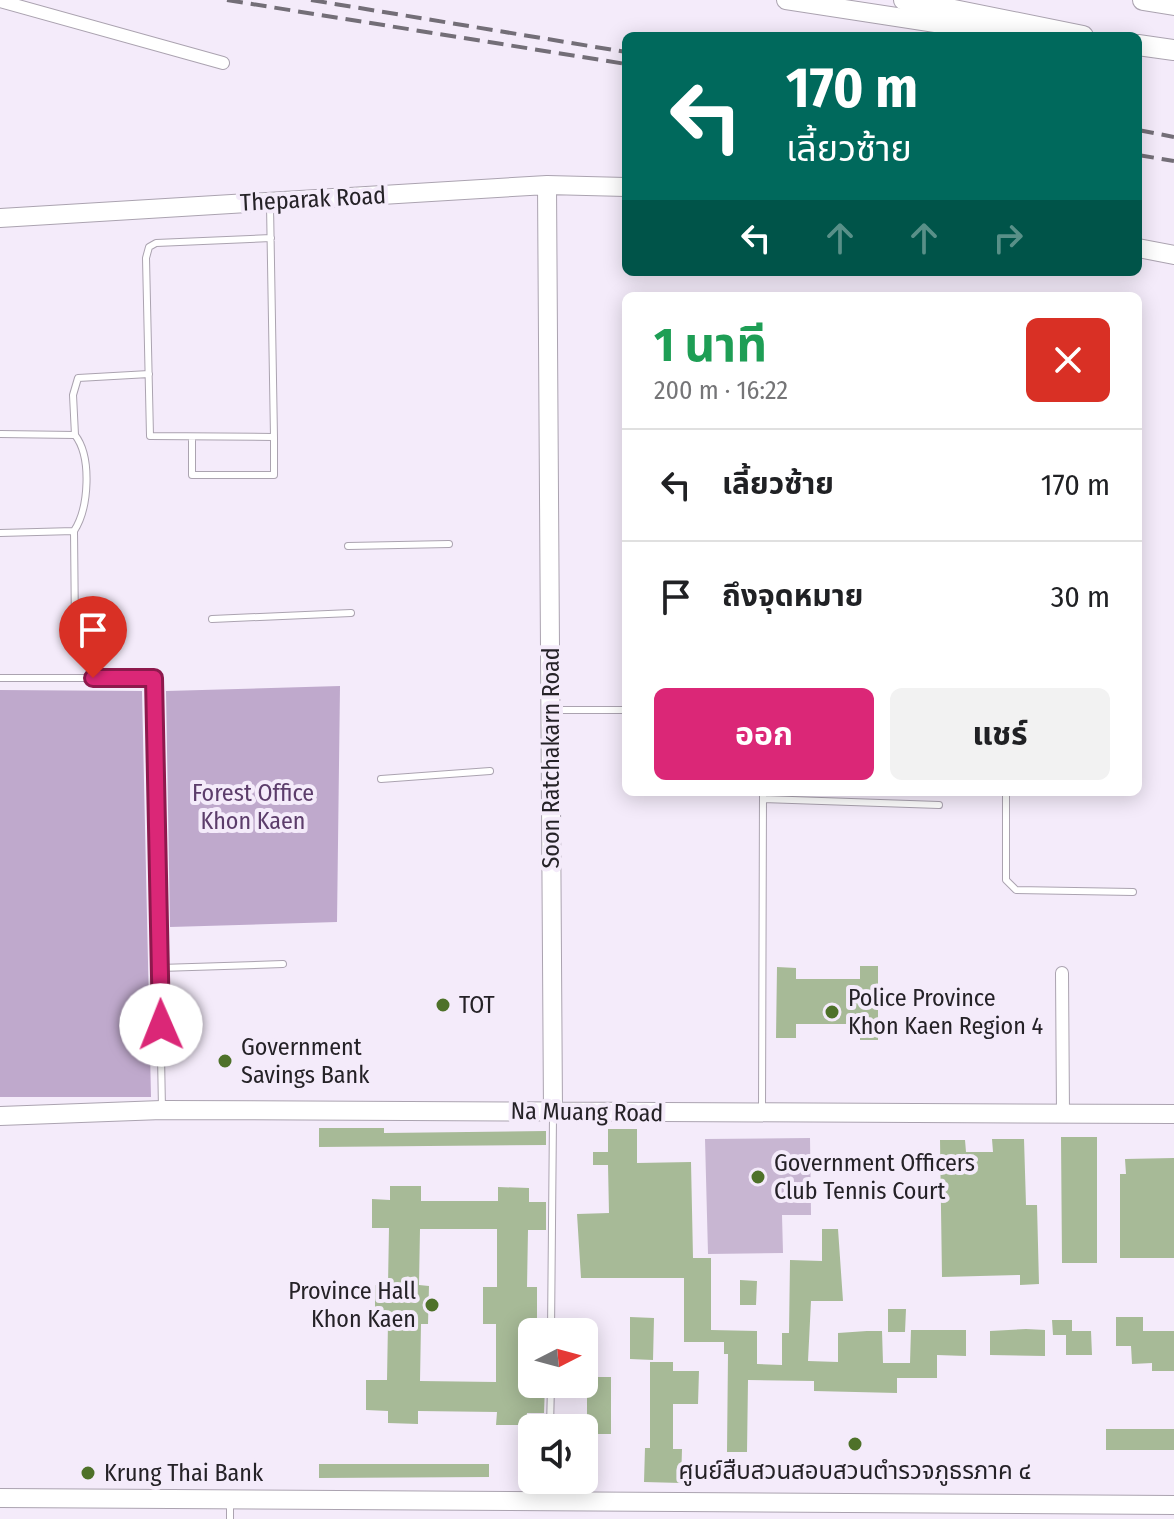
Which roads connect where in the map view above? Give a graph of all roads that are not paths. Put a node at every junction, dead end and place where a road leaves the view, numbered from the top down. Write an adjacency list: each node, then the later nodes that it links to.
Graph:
1 (786, 0): 6 (street)
2 (904, 0): 7 (main road)
3 (1143, 0): 5 (main road)
4 (0, 1): 10 (street)
5 (1174, 5)
6 (1039, 32)
7 (1061, 32)
8 (1142, 46): 9 (main road)
9 (1174, 50)
10 (223, 63)
11 (547, 185): 12 (street, Theparak Road); 13 (street, Theparak Road); 31 (street, Soon Ratchakarn Road)
12 (622, 187)
13 (270, 202): 14 (street, Theparak Road); 15 (lane)
14 (0, 218)
15 (271, 238): 18 (lane); 22 (lane)
16 (1142, 249): 17 (street)
17 (1174, 255)
18 (149, 374): 20 (lane); 21 (lane)
19 (0, 434): 20 (lane)
20 (75, 435): 23 (lane)
21 (192, 437): 22 (lane); 22 (lane)
22 (274, 437)
23 (74, 531): 24 (lane); 29 (lane)
24 (0, 533)
25 (449, 544): 26 (lane)
26 (348, 546)
27 (351, 613): 28 (lane)
28 (212, 619)
29 (75, 630)
30 (0, 678): 40 (lane)
31 (550, 710): 32 (lane); 43 (street, Soon Ratchakarn Road)
32 (622, 710)
33 (490, 771): 34 (lane)
34 (381, 779)
35 (763, 796): 37 (lane); 45 (lane)
36 (1006, 796): 38 (lane)
37 (939, 805)
38 (1133, 892)
39 (283, 964): 40 (lane)
40 (160, 968): 42 (lane)
41 (1062, 973): 44 (street)
42 (162, 1110): 43 (street, Na Muang Road); 47 (street, Na Muang Road)
43 (553, 1113): 45 (street, Na Muang Road); 48 (lane, Soon Ratchakarn Road)
44 (1063, 1113): 45 (street, Na Muang Road); 46 (street, Na Muang Road)
45 (762, 1114)
46 (1174, 1114)
47 (0, 1116)
48 (551, 1318)
49 (0, 1498): 51 (street)
50 (1174, 1505): 52 (street)
51 (230, 1510): 52 (street)
52 (549, 1510)

